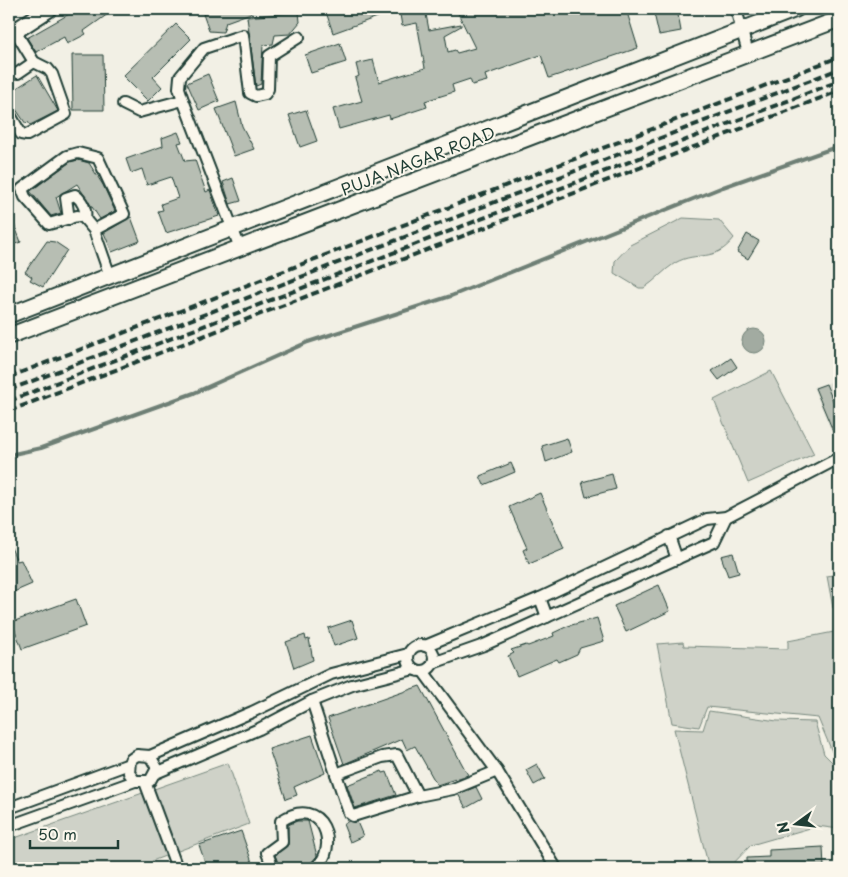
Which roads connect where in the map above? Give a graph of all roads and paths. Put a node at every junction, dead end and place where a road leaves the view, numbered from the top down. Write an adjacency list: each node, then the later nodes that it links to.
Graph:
1 (49, 9): 6 (street)
2 (736, 9): 5 (street)
3 (796, 9): 5 (street, PUJA NAGAR ROAD)
4 (839, 19): 8 (street, PUJA NAGAR ROAD)
5 (742, 29): 8 (street); 16 (street, PUJA NAGAR ROAD)
6 (12, 33): 9 (street)
7 (299, 37): 11 (street)
8 (748, 53): 18 (street, PUJA NAGAR ROAD)
9 (34, 62): 10 (street); 13 (street)
10 (18, 73)
11 (183, 100): 12 (street); 16 (street)
12 (123, 104)
13 (9, 113)
14 (69, 219): 15 (street); 15 (street); 17 (street)
15 (85, 220): 17 (street)
16 (233, 228): 18 (street); 19 (street, PUJA NAGAR ROAD)
17 (94, 230): 19 (street)
18 (240, 248): 21 (street, PUJA NAGAR ROAD)
19 (110, 276): 20 (street, PUJA NAGAR ROAD)
20 (9, 315)
21 (9, 336)
22 (839, 458): 23 (street)
23 (726, 517): 24 (street); 25 (street)
24 (668, 536): 25 (street); 26 (street)
25 (677, 559): 27 (street)
26 (540, 598): 27 (street); 28 (street)
27 (547, 617): 30 (street)
28 (425, 646): 29 (street); 30 (street)
29 (408, 654): 31 (street); 33 (street)
30 (433, 663): 31 (street)
31 (419, 670): 32 (street); 37 (street)
32 (312, 700): 34 (street); 39 (street)
33 (252, 712): 34 (street); 35 (street)
34 (259, 729): 38 (street)
35 (150, 756): 36 (street); 38 (street)
36 (129, 764): 40 (street); 42 (street)
37 (497, 771): 41 (street); 47 (street)
38 (156, 773): 40 (street)
39 (336, 774): 41 (street); 41 (street)
40 (140, 781): 43 (street); 44 (street)
41 (418, 796)
42 (9, 808)
43 (9, 826)
44 (177, 868)
45 (273, 868): 46 (street)
46 (315, 868)
47 (556, 868)

